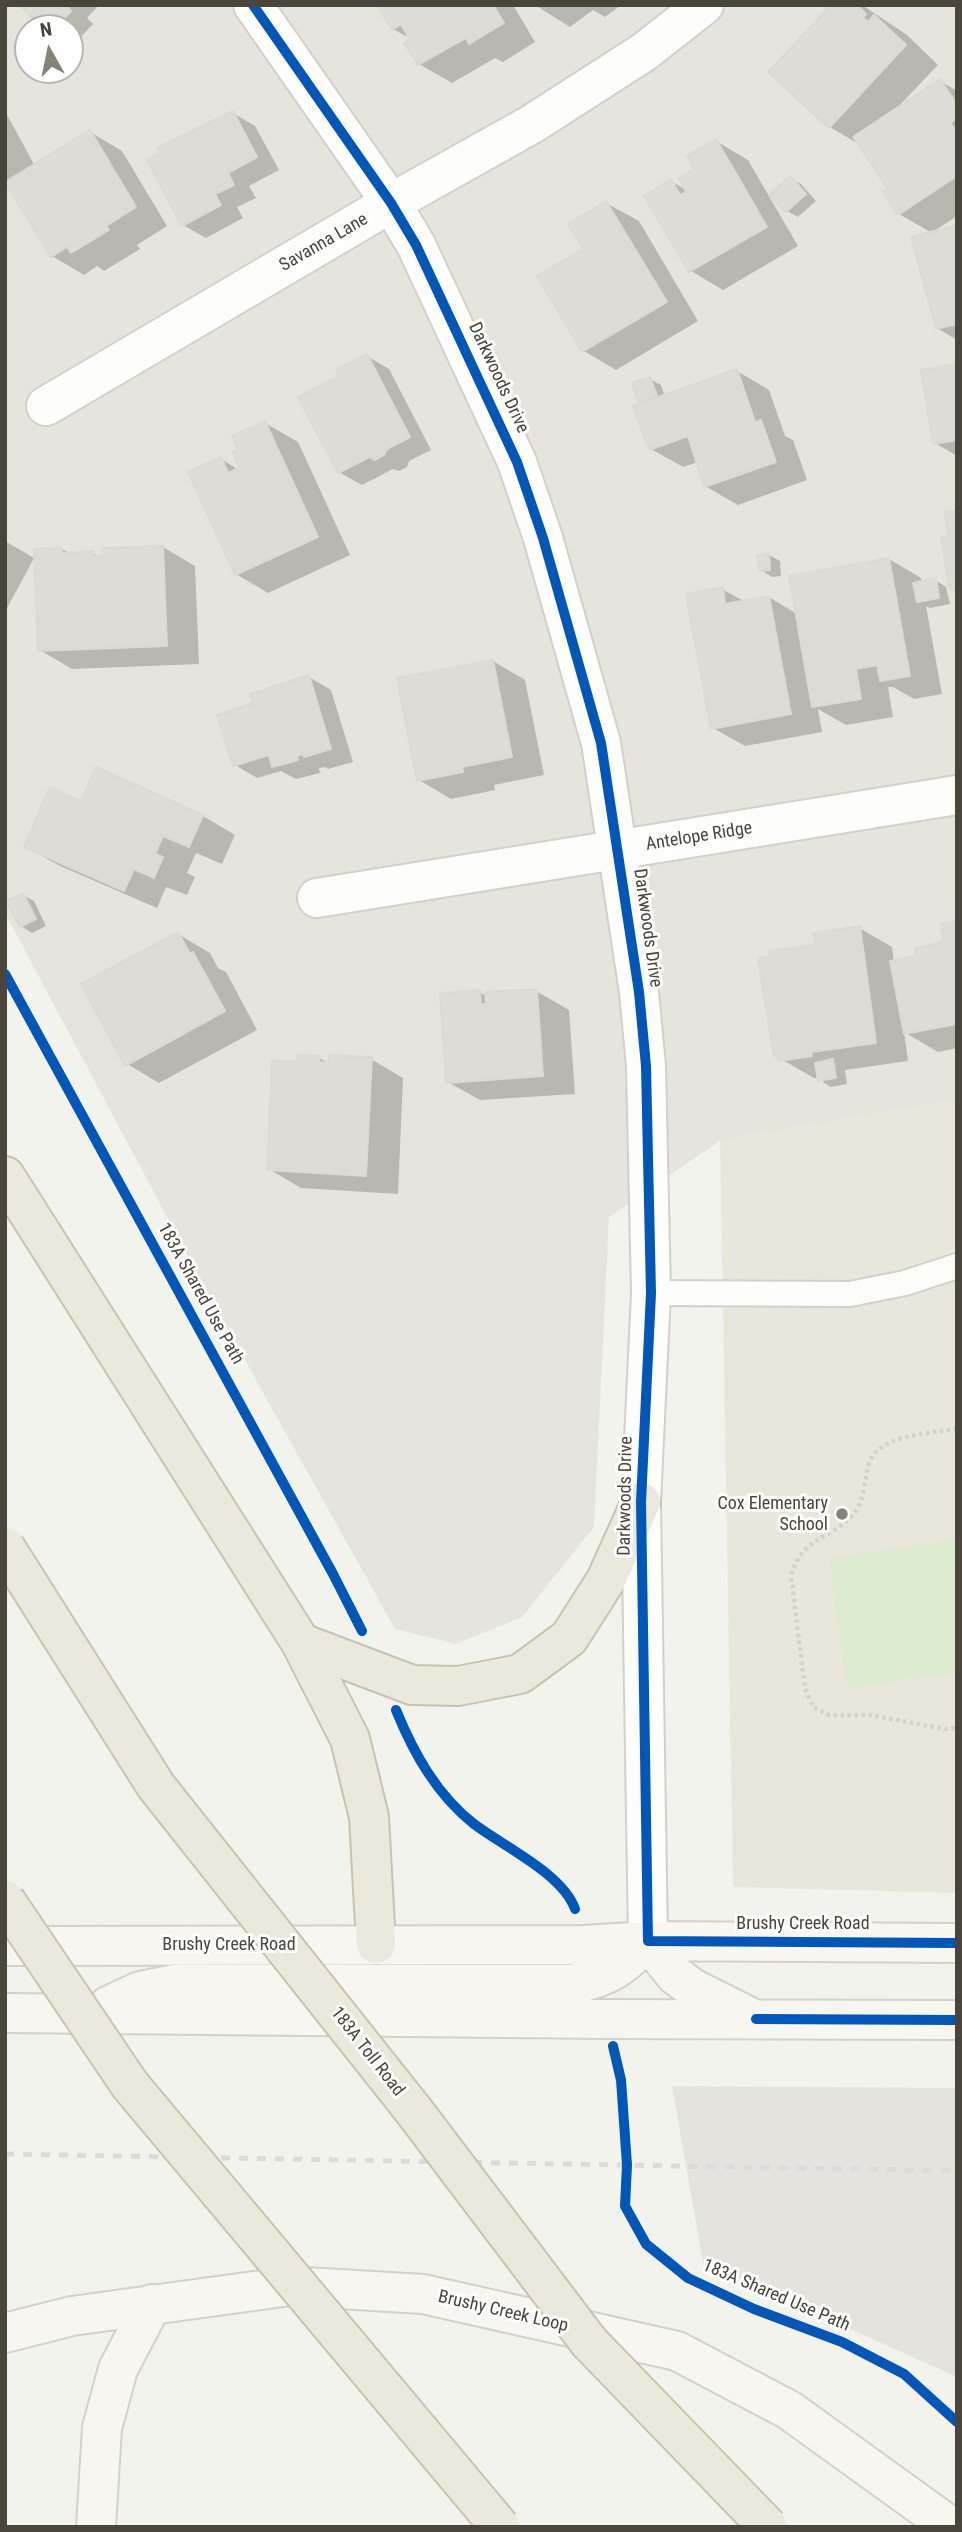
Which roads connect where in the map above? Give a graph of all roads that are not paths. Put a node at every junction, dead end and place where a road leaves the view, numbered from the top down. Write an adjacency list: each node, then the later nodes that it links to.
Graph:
1 (253, 5): 3 (street, Darkwoods Drive)
2 (704, 5): 3 (street, Savanna Lane)
3 (391, 203): 4 (street, Savanna Lane); 6 (street, Darkwoods Drive)
4 (46, 406)
5 (957, 795): 6 (street, Antelope Ridge)
6 (618, 851): 7 (street, Antelope Ridge); 10 (street, Darkwoods Drive)
7 (317, 898)
8 (5, 1176): 13 (highway)
9 (957, 1266): 10 (lane)
10 (651, 1293): 11 (street, Darkwoods Drive)
11 (641, 1502): 13 (highway); 15 (street, Darkwoods Drive)
12 (5, 1547): 28 (highway, 183A Toll Road, bridge)
13 (301, 1643): 17 (highway)
14 (5, 1900): 27 (highway, bridge)
15 (648, 1941): 16 (main road, Brushy Creek Road); 17 (main road, Brushy Creek Road); 19 (main road); 22 (main road)
16 (957, 1943)
17 (376, 1944): 18 (main road, Brushy Creek Road); 19 (main road)
18 (5, 1946)
19 (375, 1983): 21 (main road)
20 (5, 2013): 21 (main road)
21 (89, 2014): 22 (main road)
22 (756, 2019): 23 (main road)
23 (957, 2020)
24 (152, 2304): 25 (main road, Brushy Creek Loop); 26 (main road); 29 (main road, Brushy Creek Loop)
25 (5, 2333)
26 (96, 2527)
27 (500, 2527)
28 (768, 2527)
29 (951, 2527)

